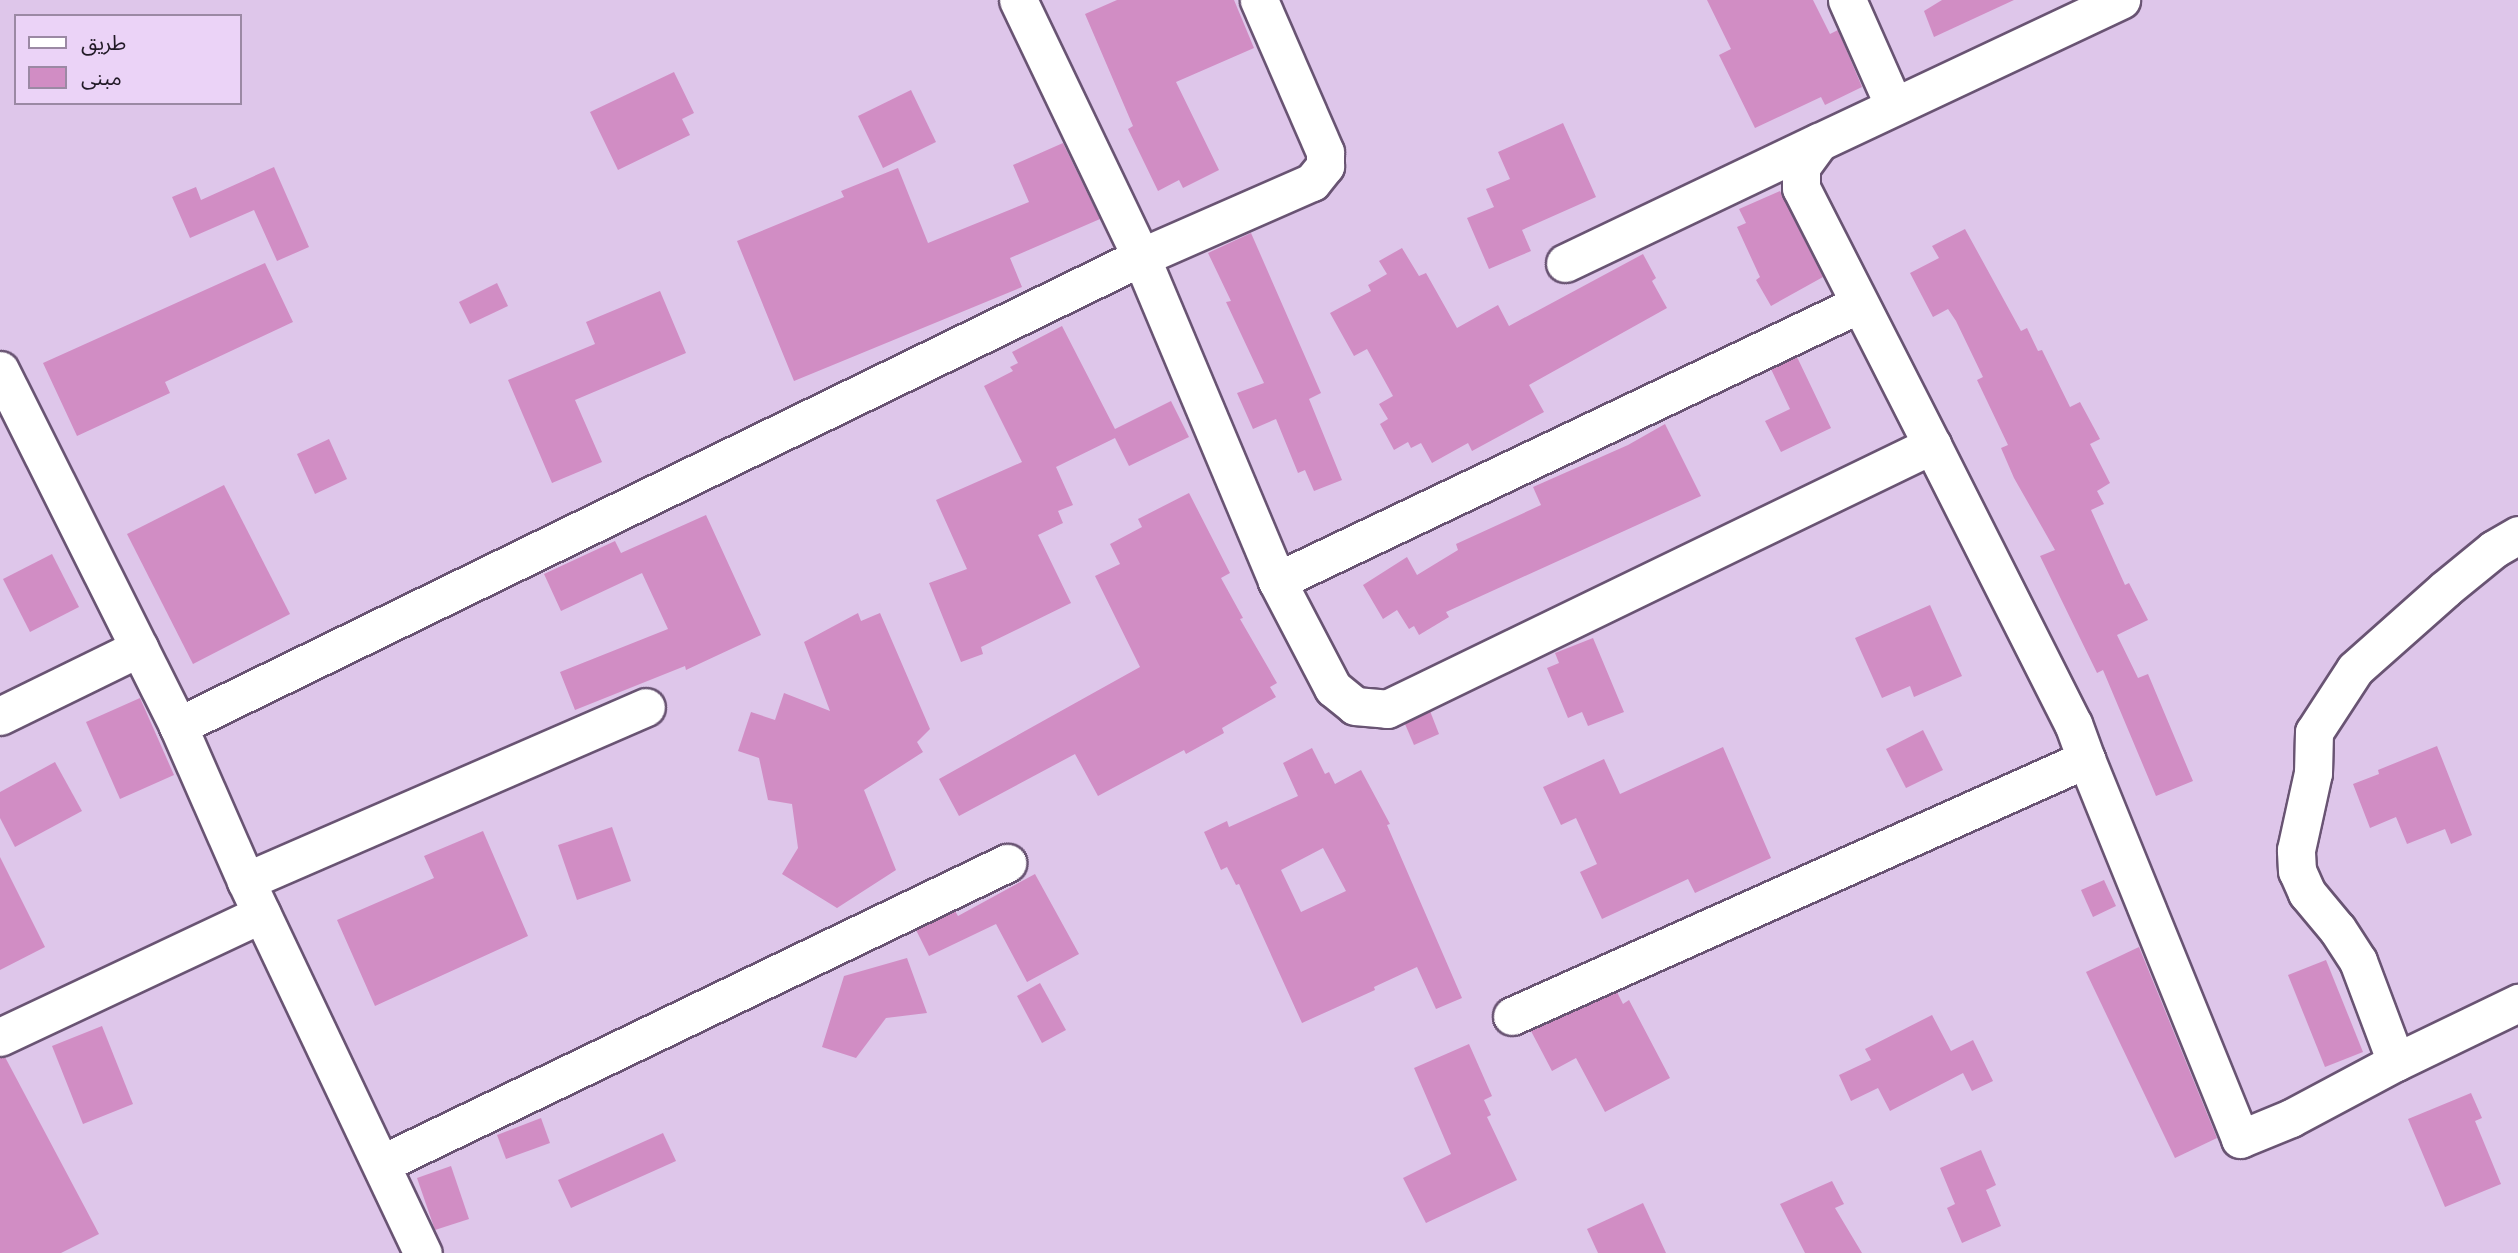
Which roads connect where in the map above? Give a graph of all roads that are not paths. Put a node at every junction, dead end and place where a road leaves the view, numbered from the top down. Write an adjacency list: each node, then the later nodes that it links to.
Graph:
1 (1018, 0): 7 (street)
2 (1259, 0): 7 (street)
3 (1847, 0): 5 (street)
4 (2121, 0): 5 (street)
5 (1894, 107): 6 (street)
6 (1819, 142): 8 (street); 9 (street)
7 (1141, 257): 13 (street); 17 (street)
8 (1565, 263)
9 (1859, 304): 11 (street); 13 (street)
10 (1, 376): 14 (street)
11 (1932, 446): 13 (street); 18 (street)
12 (2518, 535): 25 (street)
13 (1277, 581)
14 (139, 648): 16 (street); 17 (street)
15 (646, 707): 20 (street)
16 (0, 716)
17 (178, 726): 20 (street)
18 (2086, 760): 23 (street); 25 (street)
19 (1007, 863): 26 (street)
20 (246, 881): 21 (street)
21 (261, 914): 24 (street); 26 (street)
22 (2518, 1003): 25 (street)
23 (1512, 1016)
24 (0, 1037)
25 (2396, 1062)
26 (381, 1164): 27 (street)
27 (423, 1253)

